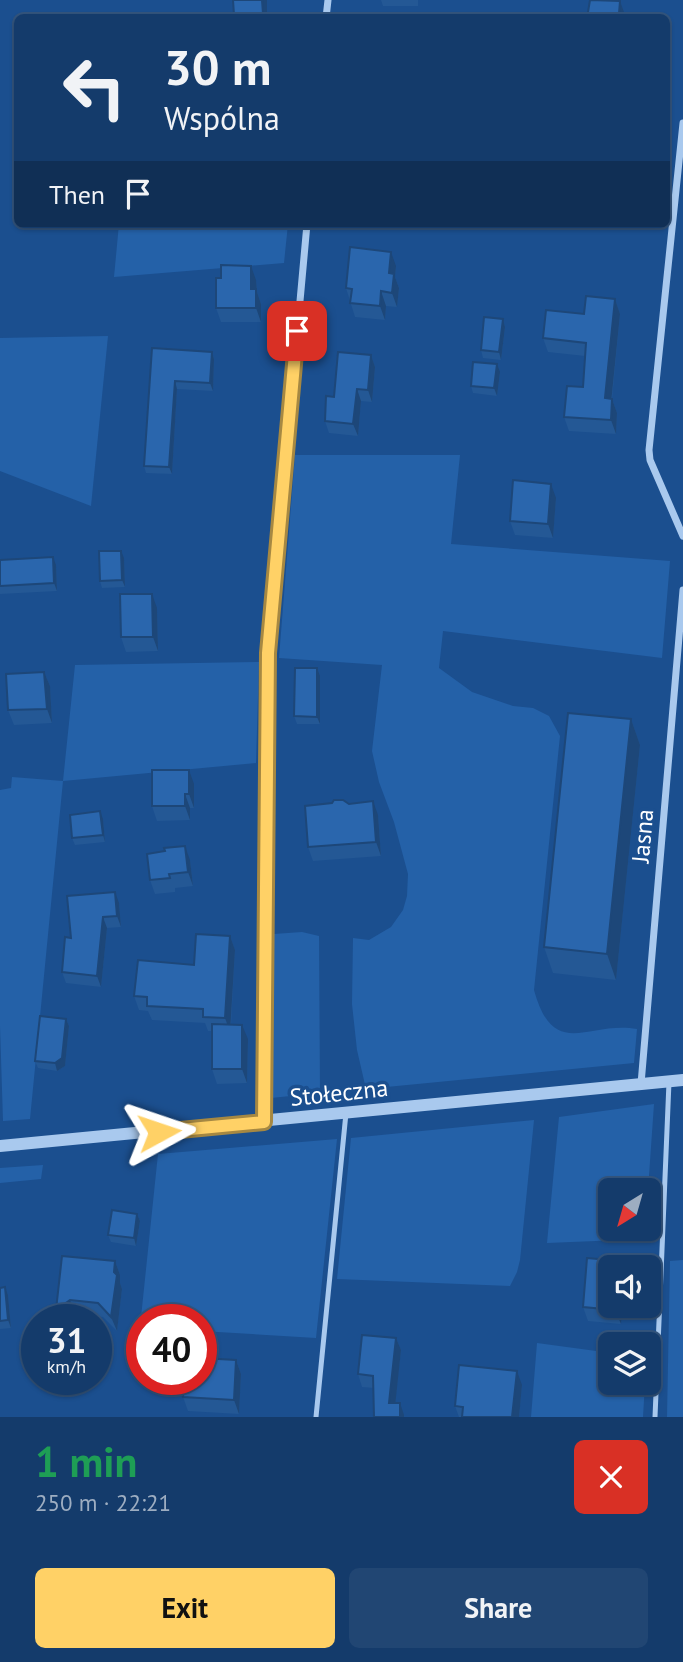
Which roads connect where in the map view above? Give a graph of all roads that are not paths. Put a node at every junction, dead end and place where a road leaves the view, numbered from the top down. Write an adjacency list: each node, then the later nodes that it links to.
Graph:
1 (683, 123): 3 (street)
2 (307, 228): 9 (street)
3 (683, 536)
4 (683, 590): 7 (street, Jasna)
5 (683, 1080): 6 (street, Stołeczna)
6 (669, 1082): 7 (street, Stołeczna); 12 (lane)
7 (641, 1085): 8 (street, Stołeczna)
8 (346, 1113): 9 (street, Stołeczna); 11 (lane)
9 (264, 1122): 10 (street, Stołeczna)
10 (0, 1146)
11 (316, 1417)
12 (655, 1417)

